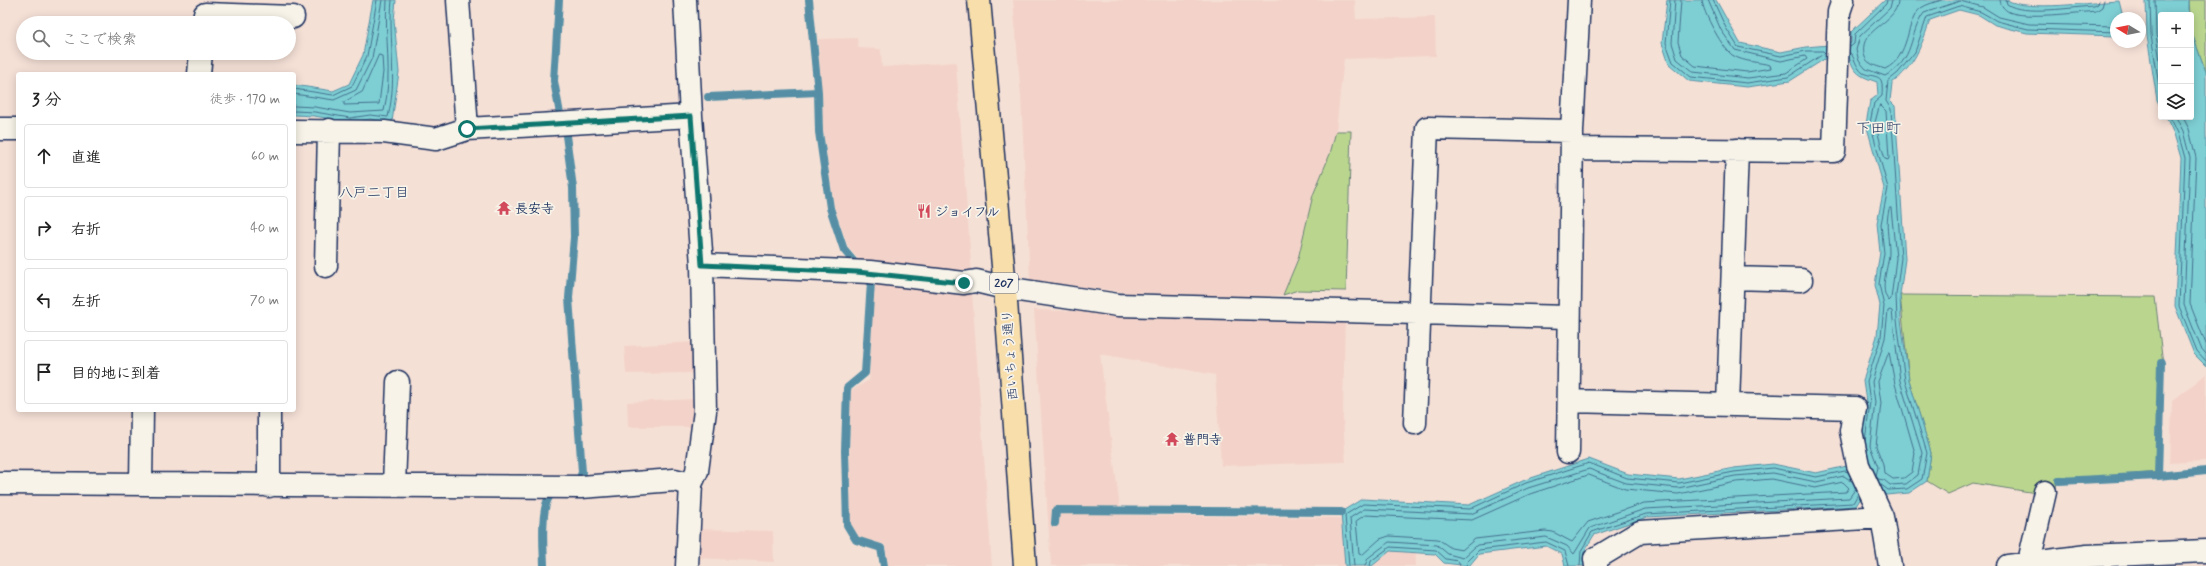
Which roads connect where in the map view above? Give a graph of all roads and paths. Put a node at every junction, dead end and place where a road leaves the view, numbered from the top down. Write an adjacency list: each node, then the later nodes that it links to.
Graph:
1 (458, 0): 13 (street)
2 (685, 0): 10 (street)
3 (979, 0): 22 (highway, 西いちょう通り / 207)
4 (1579, 0): 16 (street)
5 (1843, 0): 17 (street)
6 (205, 16): 7 (street)
7 (264, 16)
8 (200, 60): 9 (street)
9 (199, 72)
10 (691, 116): 13 (street); 18 (street)
11 (0, 129): 12 (street)
12 (16, 129)
13 (467, 129): 14 (street)
14 (328, 130): 15 (street); 19 (street)
15 (296, 131)
16 (1572, 140): 17 (street); 23 (street); 24 (street)
17 (1737, 150): 20 (street)
18 (702, 265): 22 (street); 34 (street)
19 (326, 266)
20 (1732, 278): 21 (street); 27 (street)
21 (1801, 280)
22 (1005, 288): 23 (street); 42 (highway, 西いちょう通り / 207)
23 (1420, 314): 24 (street); 30 (street)
24 (1569, 317): 26 (street)
25 (398, 382): 35 (street)
26 (1569, 401): 27 (street); 31 (street)
27 (1728, 405): 38 (street)
28 (142, 412): 33 (street)
29 (269, 412): 36 (street)
30 (1415, 423)
31 (1568, 452)
32 (0, 483): 33 (street)
33 (141, 484): 36 (street)
34 (691, 484): 35 (street); 41 (street)
35 (394, 485): 36 (street)
36 (269, 486)
37 (2045, 492): 40 (street)
38 (1878, 509): 43 (street); 44 (street)
39 (2206, 551): 40 (street)
40 (2021, 565)
41 (687, 566)
42 (1024, 566)
43 (1596, 566)
44 (1890, 566)

